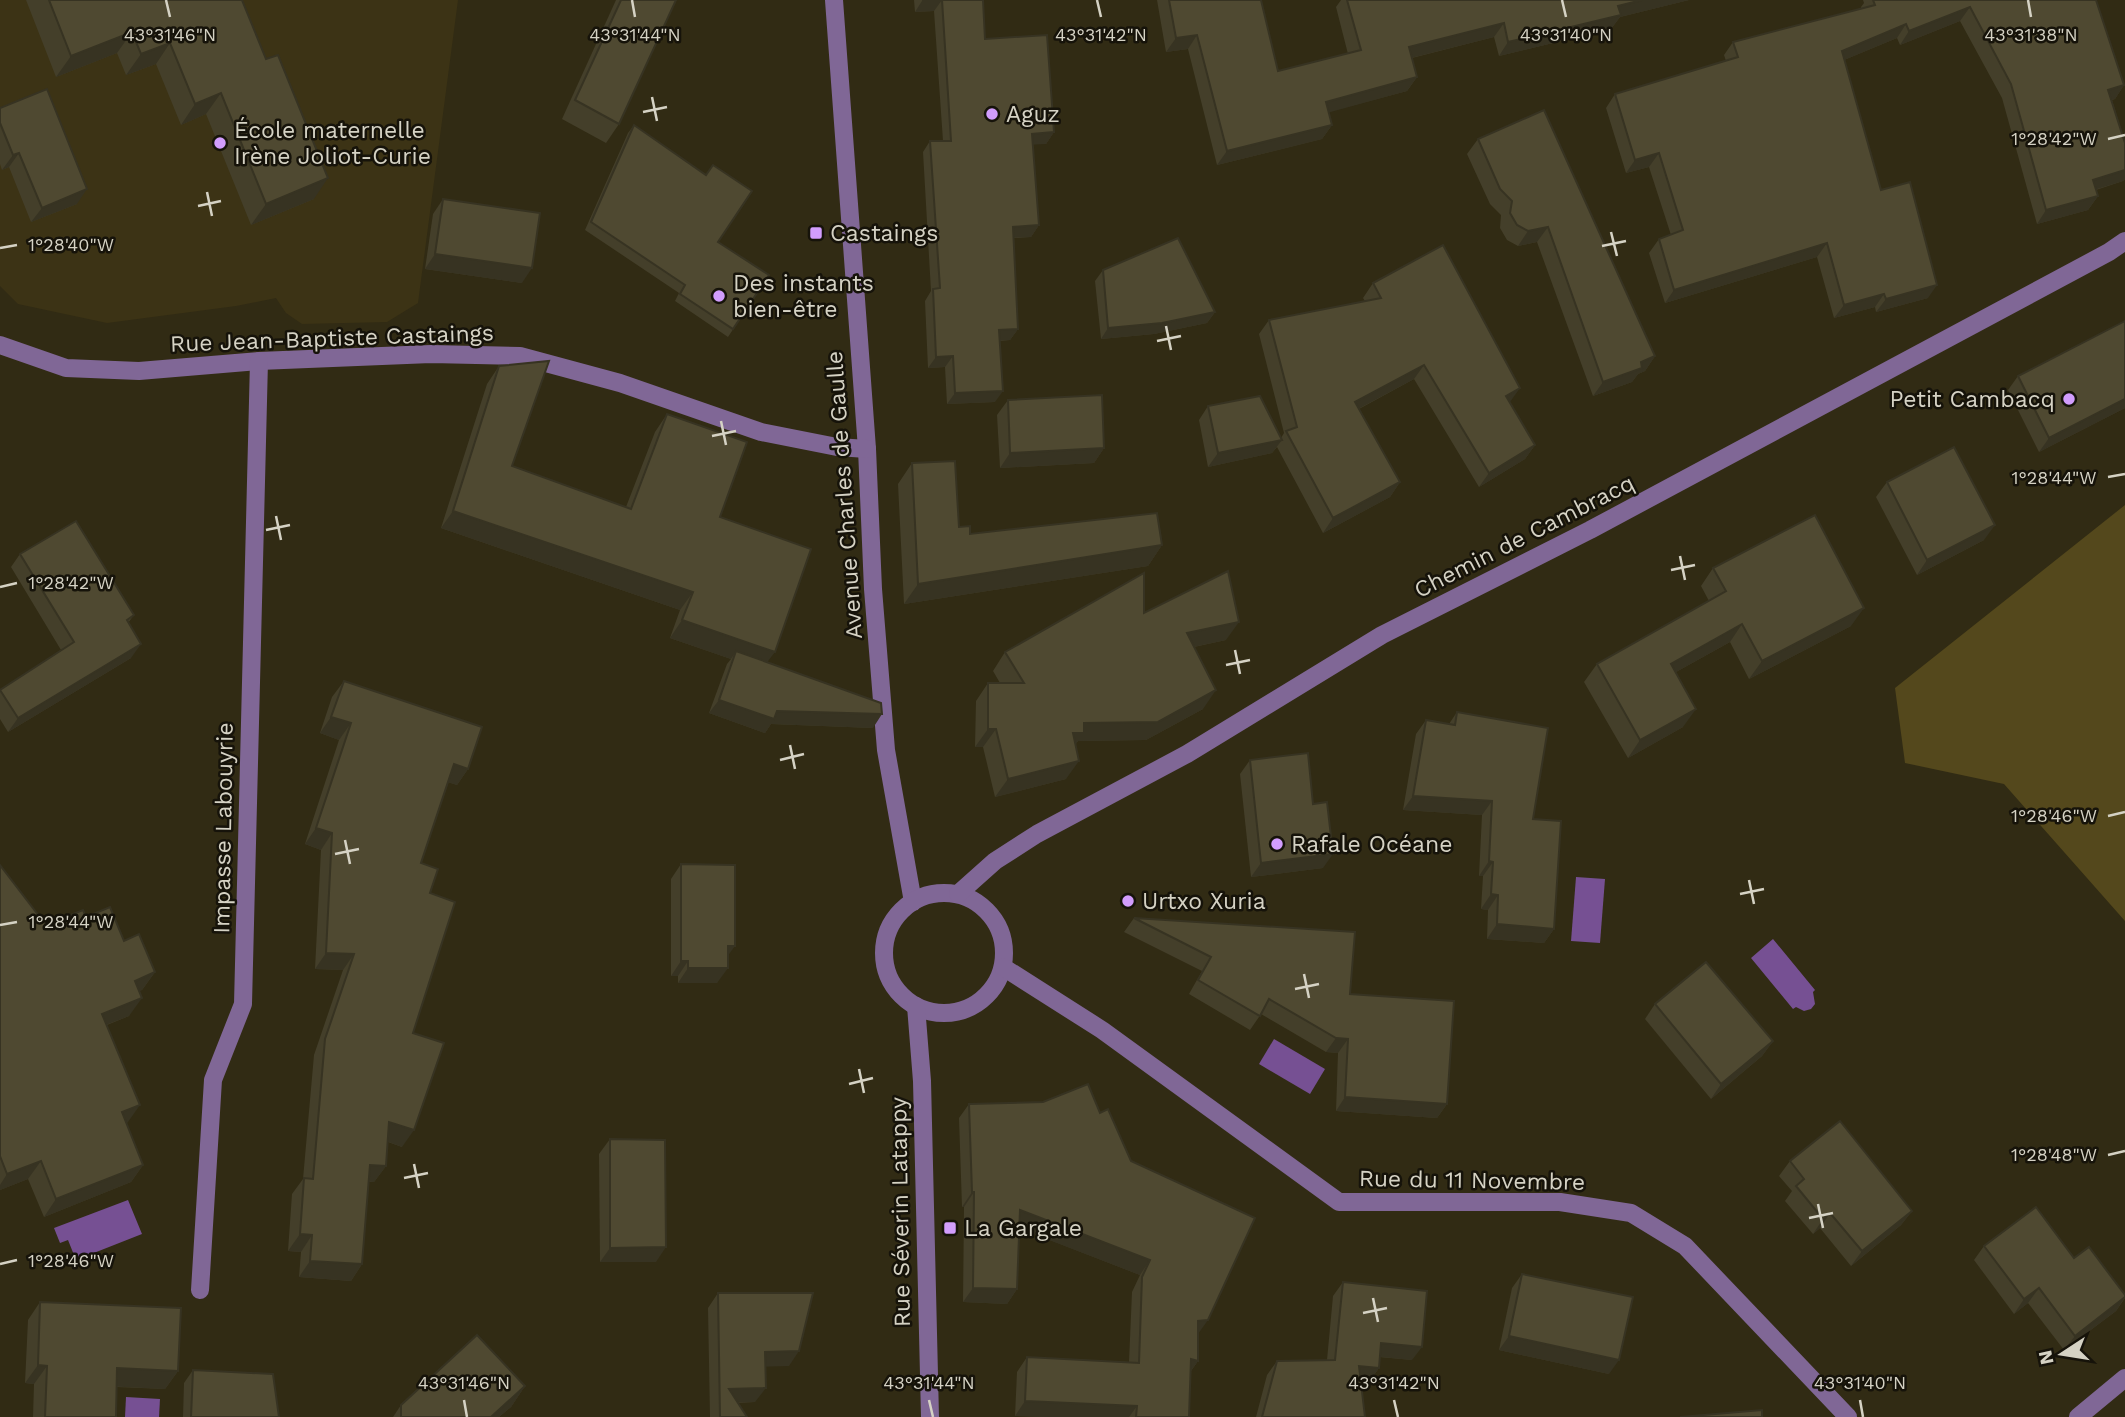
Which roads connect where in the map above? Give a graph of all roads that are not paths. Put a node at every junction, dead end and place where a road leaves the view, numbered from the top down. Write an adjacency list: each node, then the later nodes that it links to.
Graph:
1 (834, 0): 5 (street, Avenue Charles de Gaulle)
2 (2125, 241): 6 (street, Chemin de Cambracq)
3 (0, 345): 4 (street, Rue Jean-Baptiste Castaings)
4 (259, 361): 5 (street, Rue Jean-Baptiste Castaings); 10 (street, Impasse Labouyrie)
5 (867, 449): 7 (street, Avenue Charles de Gaulle)
6 (958, 894): 7 (street); 8 (street)
7 (913, 902): 9 (street)
8 (1003, 967): 9 (street); 13 (street, Rue du 11 Novembre)
9 (916, 1006): 12 (street, Rue Séverin Latappy)
10 (200, 1290)
11 (2125, 1378): 14 (street)
12 (930, 1417)
13 (1848, 1417)
14 (2078, 1417)

